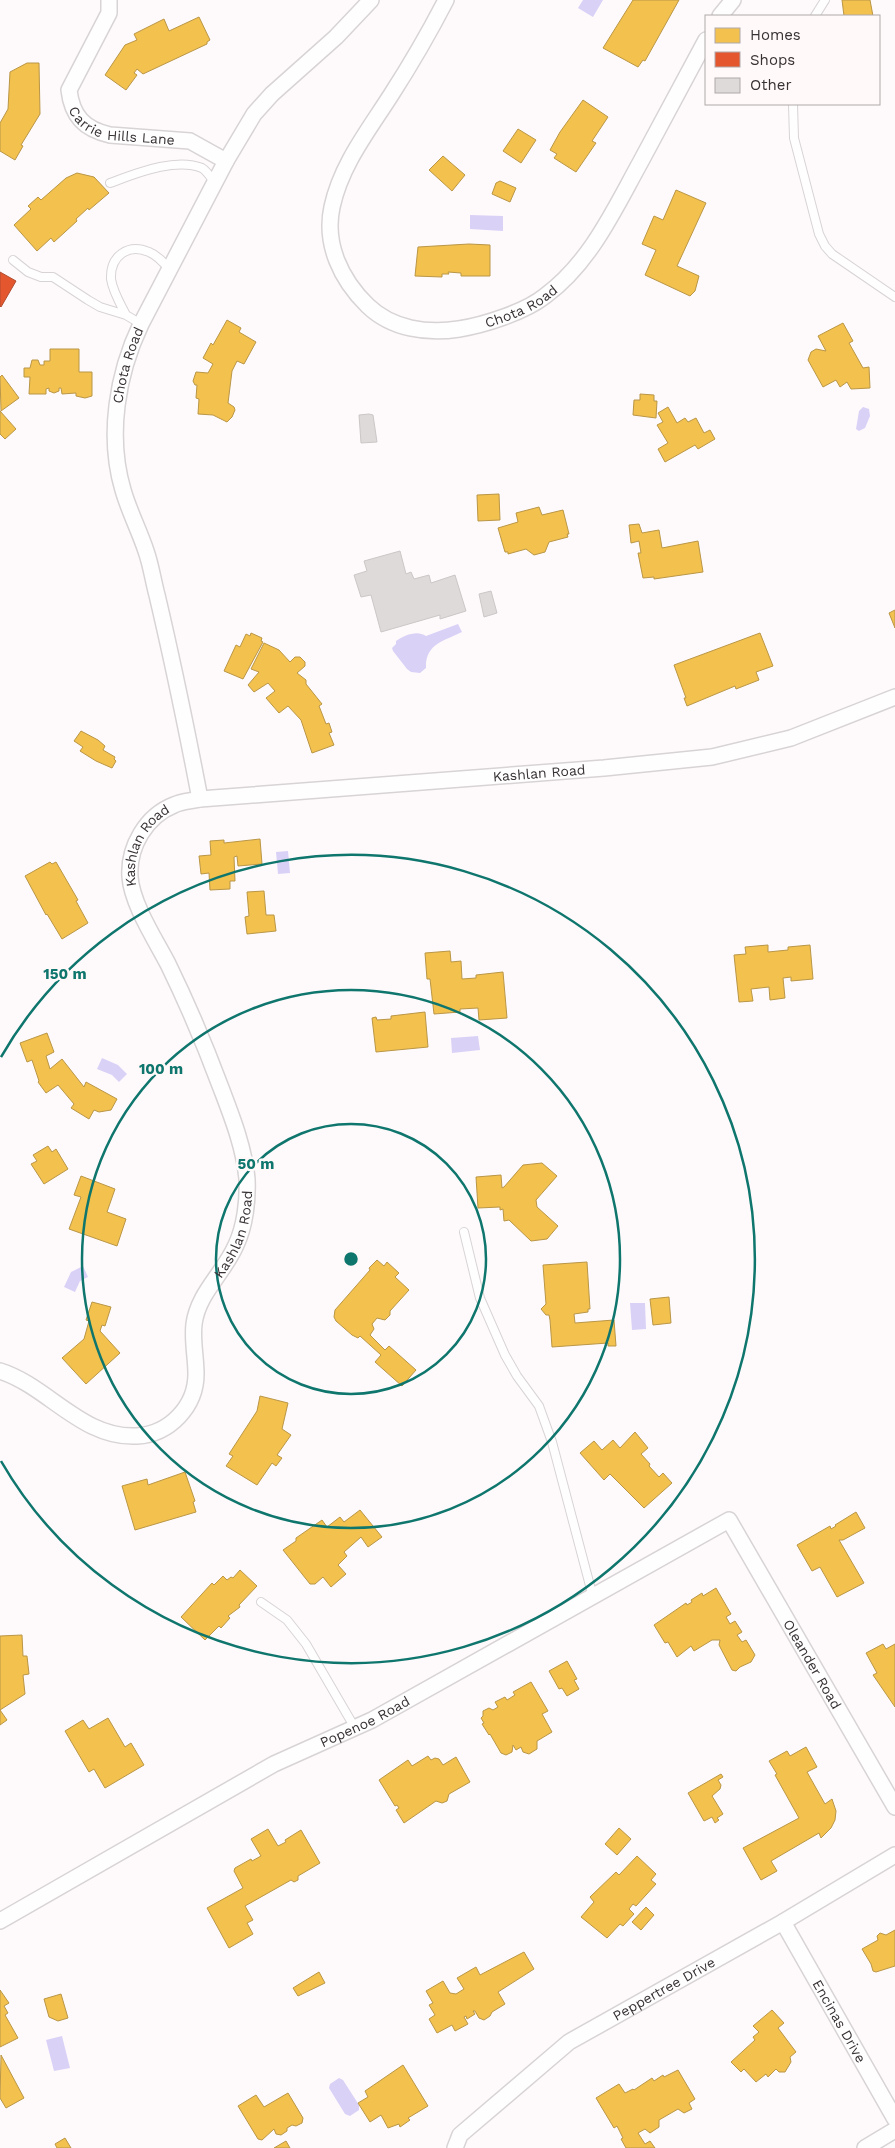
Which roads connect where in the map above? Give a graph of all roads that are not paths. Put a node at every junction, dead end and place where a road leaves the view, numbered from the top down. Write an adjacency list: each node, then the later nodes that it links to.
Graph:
1 (109, 0): 10 (street, Carrie Hills Lane)
2 (371, 0): 10 (street, Chota Road)
3 (446, 0): 8 (street, Chota Road)
4 (733, 0): 6 (street)
5 (825, 0): 7 (lane)
6 (721, 15)
7 (816, 15)
8 (705, 42)
9 (792, 105): 15 (lane)
10 (226, 161): 12 (street, Chota Road)
11 (110, 182): 12 (lane)
12 (215, 183): 14 (street, Chota Road)
13 (13, 260): 16 (lane)
14 (170, 269): 16 (lane); 17 (street, Chota Road)
15 (895, 297)
16 (126, 315): 17 (lane)
17 (140, 324): 19 (street, Chota Road)
18 (895, 697): 19 (street, Kashlan Road)
19 (200, 799): 21 (street, Kashlan Road)
20 (464, 1232): 23 (lane)
21 (0, 1371)
22 (729, 1520): 23 (street, Popenoe Road); 26 (street, Oleander Road)
23 (593, 1597): 25 (street, Popenoe Road)
24 (261, 1602): 25 (lane)
25 (355, 1728): 28 (street, Popenoe Road)
26 (895, 1807)
27 (895, 1855): 29 (street, Peppertree Drive)
28 (0, 1921)
29 (783, 1922): 30 (street, Encinas Drive); 32 (street, Peppertree Drive)
30 (895, 2119)
31 (895, 2130): 33 (street)
32 (455, 2148)
33 (865, 2148)

